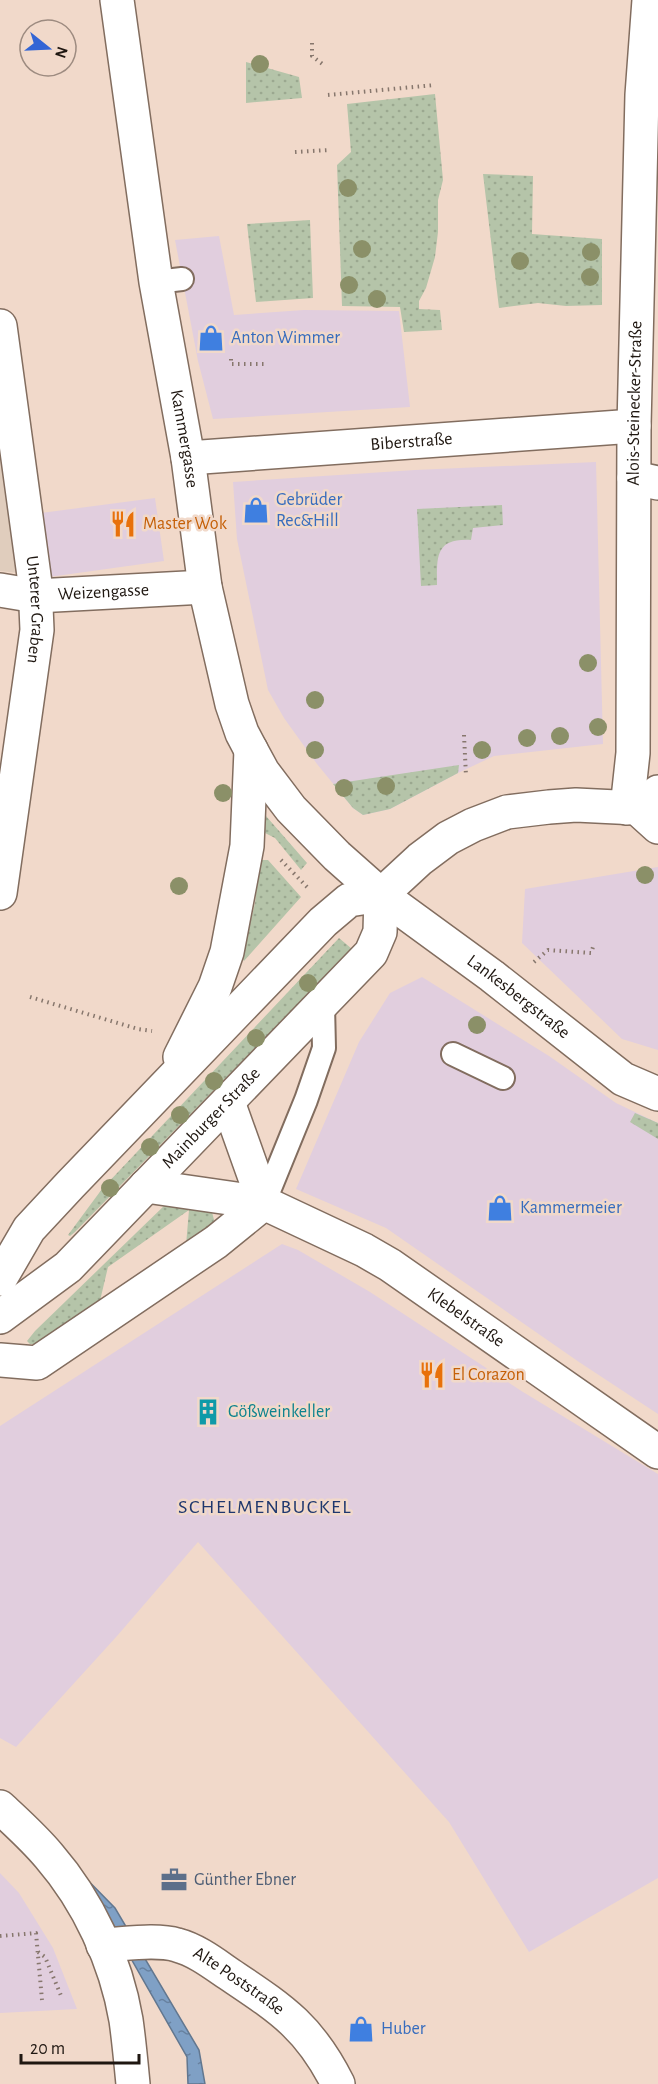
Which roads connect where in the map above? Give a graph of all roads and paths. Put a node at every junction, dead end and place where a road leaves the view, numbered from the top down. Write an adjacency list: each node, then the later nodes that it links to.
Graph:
1 (117, 0): 13 (main road, Kammergasse)
2 (649, 0): 12 (main road, Alois-Steinecker-Straße)
3 (312, 43): 4 (path)
4 (326, 66)
5 (435, 85): 6 (path)
6 (328, 94)
7 (329, 150): 8 (path)
8 (296, 152)
9 (0, 326): 17 (main road, Unterer Graben)
10 (231, 359): 11 (path)
11 (266, 364)
12 (634, 426): 13 (main road, Biberstraße); 14 (main road, Alois-Steinecker-Straße)
13 (188, 458): 15 (main road, Kammergasse)
14 (646, 480): 21 (main road, Alois-Steinecker-Straße)
15 (205, 587): 17 (main road, Weizengasse); 19 (main road, Kammergasse)
16 (0, 590): 17 (main road, Weizengasse)
17 (36, 596): 23 (main road, Unterer Graben)
18 (464, 735): 20 (path)
19 (251, 750): 25 (main road, Kammergasse); 33 (main road)
20 (466, 776)
21 (645, 808): 25 (main road)
22 (278, 856): 24 (path)
23 (0, 893)
24 (314, 894)
25 (381, 895): 29 (main road, Mainburger Straße); 33 (main road); 34 (main road, Lankesbergstraße)
26 (593, 947): 27 (path)
27 (534, 962)
28 (30, 997): 30 (path)
29 (323, 1005): 35 (main road, Mainburger Straße); 37 (lane)
30 (153, 1031)
31 (453, 1054): 32 (lane)
32 (503, 1078)
33 (166, 1085): 38 (main road)
34 (658, 1094)
35 (228, 1102): 36 (main road, Mainburger Straße); 37 (main road)
36 (146, 1186): 37 (main road, Klebelstraße); 39 (main road, Mainburger Straße)
37 (264, 1203): 40 (main road); 41 (main road, Klebelstraße)
38 (0, 1280)
39 (0, 1317)
40 (0, 1360)
41 (658, 1452)
42 (1, 1810): 44 (main road)
43 (0, 1936): 45 (path)
44 (103, 1945): 48 (main road); 49 (main road, Alte Poststraße)
45 (38, 1952): 46 (path); 47 (path)
46 (62, 1998)
47 (42, 2000)
48 (133, 2084)
49 (338, 2084)

